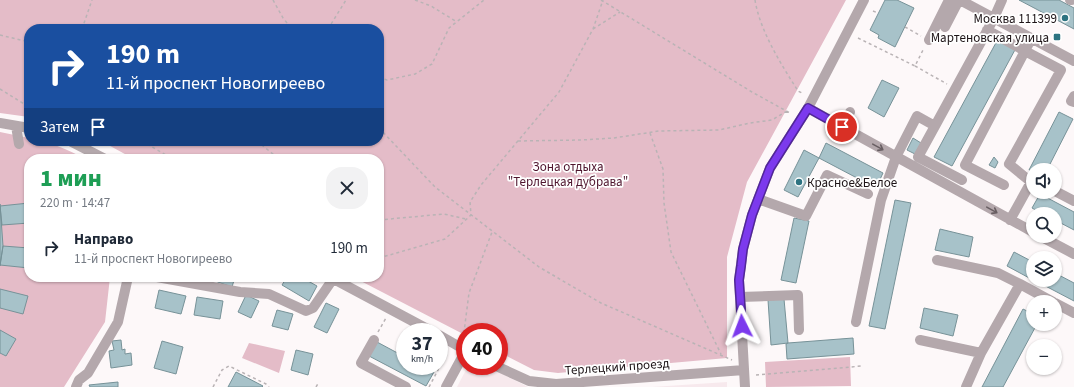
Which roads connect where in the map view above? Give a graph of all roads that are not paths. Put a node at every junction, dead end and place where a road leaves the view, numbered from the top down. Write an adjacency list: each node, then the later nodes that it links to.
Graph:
1 (864, 0): 14 (street)
2 (949, 0): 9 (street)
3 (959, 0): 5 (street); 6 (street)
4 (1002, 0): 5 (street)
5 (994, 18): 7 (street); 8 (street)
6 (945, 27)
7 (987, 30): 10 (street); 18 (street)
8 (1031, 39): 10 (street); 11 (street)
9 (929, 40)
10 (1025, 51): 25 (street); 33 (street)
11 (1074, 61)
12 (1074, 96): 13 (street)
13 (1074, 102)
14 (808, 108): 20 (street); 31 (street)
15 (850, 112): 20 (street)
16 (0, 123): 17 (street)
17 (16, 126): 19 (street); 21 (street)
18 (935, 126): 24 (street); 26 (street)
19 (24, 127)
20 (842, 127): 24 (street, one-way to 24)
21 (19, 144)
22 (80, 146): 23 (street)
23 (95, 154)
24 (896, 157): 28 (street); 47 (street)
25 (966, 165): 26 (street); 27 (street)
26 (962, 180): 28 (street)
27 (1004, 185)
28 (959, 192): 33 (street, one-way to 33)
29 (868, 194): 31 (street)
30 (1062, 195): 32 (street)
31 (758, 199): 44 (street)
32 (1074, 201)
33 (1010, 220): 34 (street)
34 (1026, 228)
35 (1053, 243): 36 (street)
36 (1074, 254)
37 (937, 260): 42 (street)
38 (127, 282): 56 (street)
39 (185, 282): 40 (street)
40 (329, 282)
41 (340, 282): 48 (street)
42 (1020, 284): 43 (street); 52 (street)
43 (1041, 295)
44 (740, 297): 49 (street); 54 (street)
45 (1062, 306): 46 (street)
46 (1074, 313)
47 (856, 322)
48 (417, 323)
49 (799, 330)
50 (374, 340): 57 (street)
51 (920, 340): 52 (street)
52 (981, 353): 60 (street)
53 (456, 368): 58 (street)
54 (744, 370): 55 (street, Терлецкий проезд); 59 (street)
55 (508, 371)
56 (76, 387)
57 (406, 387)
58 (446, 387)
59 (745, 387)
60 (966, 387)

